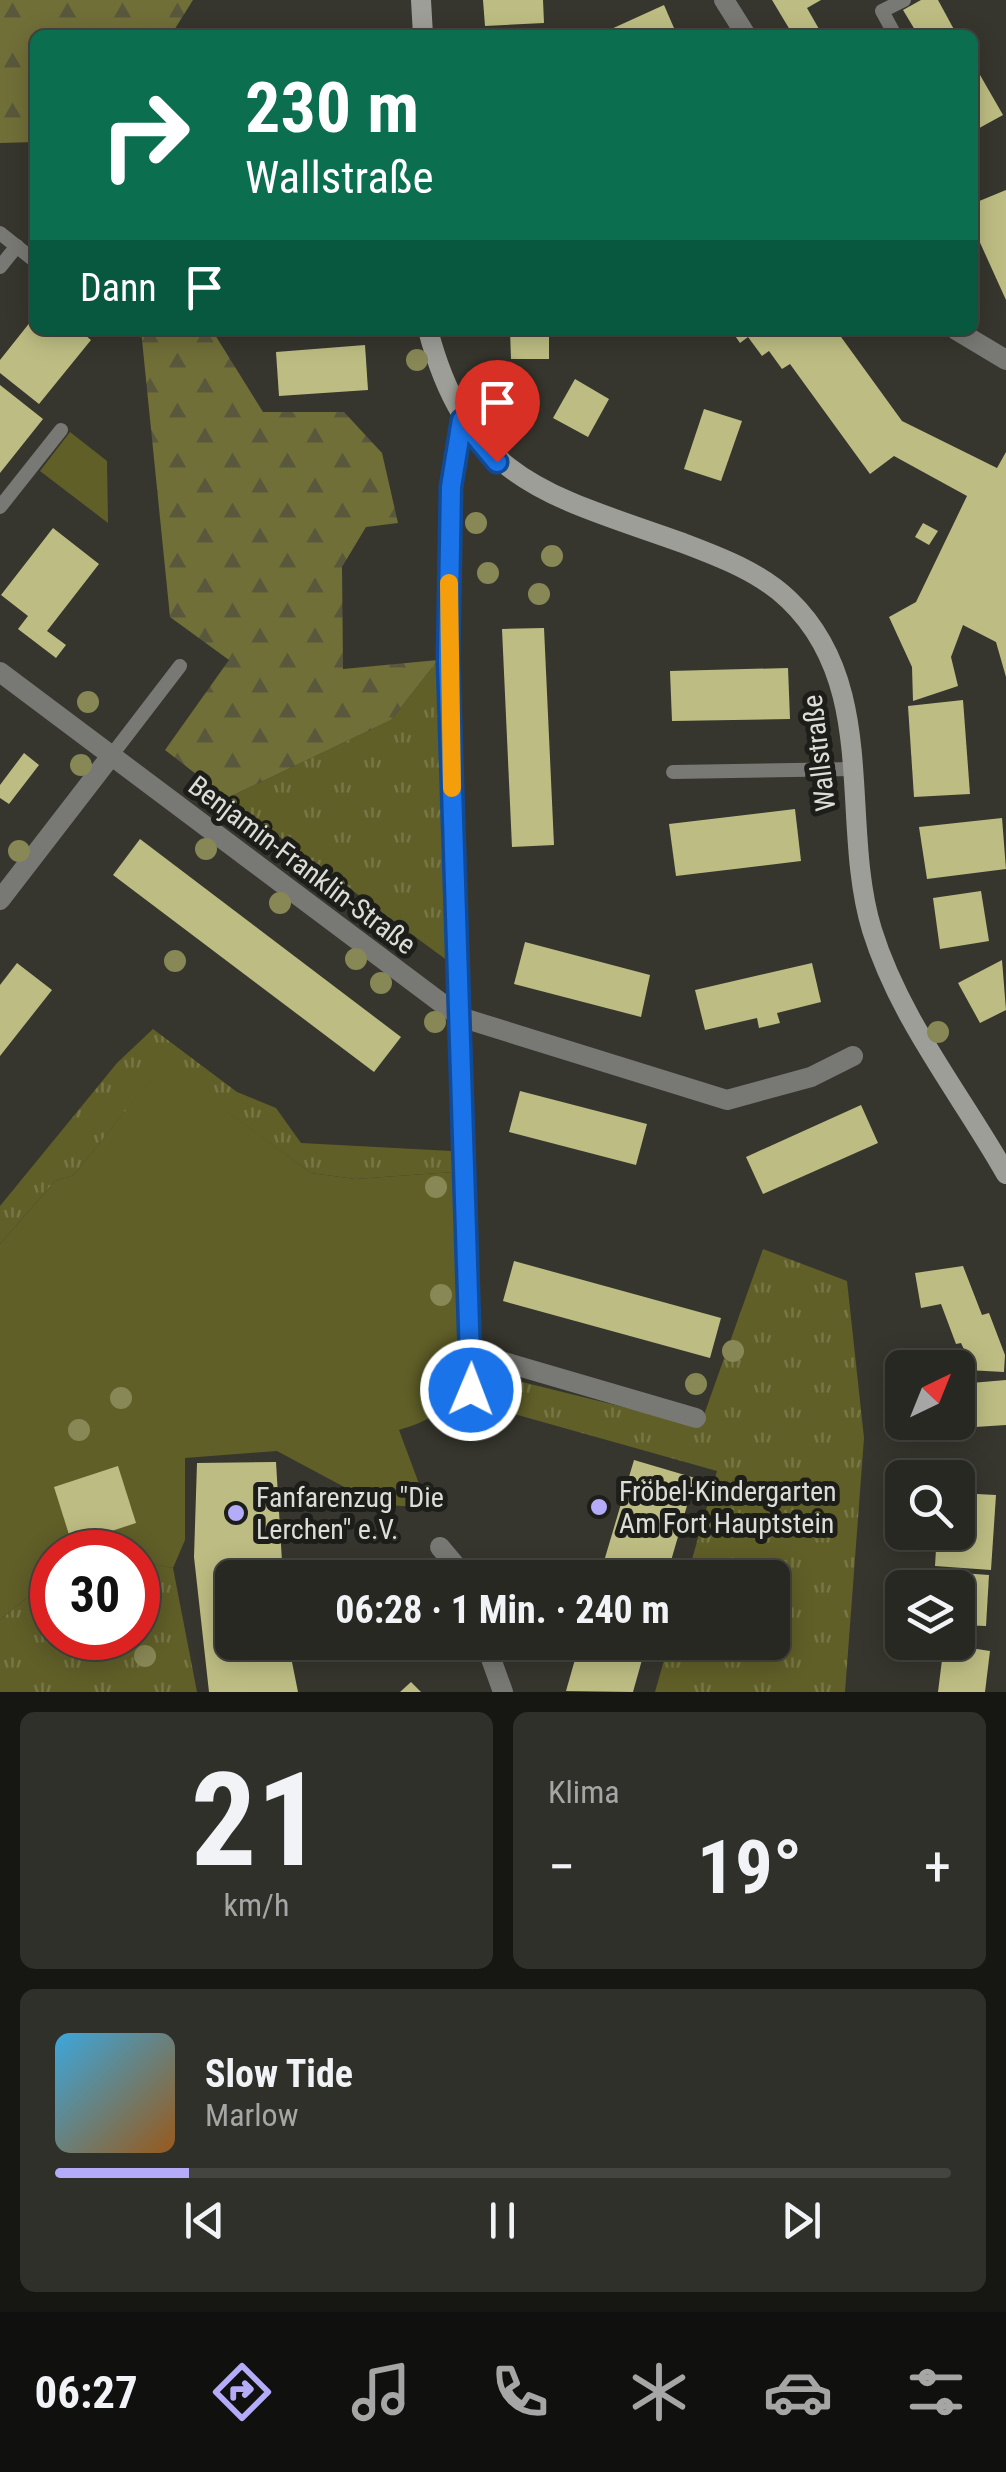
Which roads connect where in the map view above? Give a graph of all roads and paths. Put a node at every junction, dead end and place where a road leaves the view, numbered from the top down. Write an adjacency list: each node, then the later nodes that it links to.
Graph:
1 (422, 0): 4 (street)
2 (724, 0): 5 (street)
3 (904, 0): 6 (lane)
4 (424, 30)
5 (743, 30)
6 (892, 30)
7 (0, 234): 8 (lane)
8 (16, 246): 9 (lane); 10 (lane)
9 (30, 257)
10 (0, 267)
11 (429, 335): 14 (street, Wallstraße)
12 (964, 335): 13 (street)
13 (1006, 360)
14 (462, 420): 20 (street, Wallstraße); 23 (street, Benjamin-Franklin-Straße)
15 (61, 430): 16 (lane)
16 (0, 507)
17 (180, 666): 19 (lane)
18 (0, 672): 19 (street, Benjamin-Franklin-Straße)
19 (111, 756): 22 (street); 23 (street, Benjamin-Franklin-Straße)
20 (855, 769): 21 (lane); 25 (street, Wallstraße)
21 (673, 772)
22 (0, 900)
23 (460, 1017): 24 (street, Benjamin-Franklin-Straße); 26 (street, Benjamin-Franklin-Straße)
24 (852, 1056)
25 (1006, 1174)
26 (473, 1353): 27 (street, Benjamin-Franklin-Straße); 28 (street)
27 (471, 1390)
28 (696, 1418)
29 (440, 1547): 30 (street)
30 (451, 1560)
31 (492, 1660): 32 (street)
32 (504, 1692)

